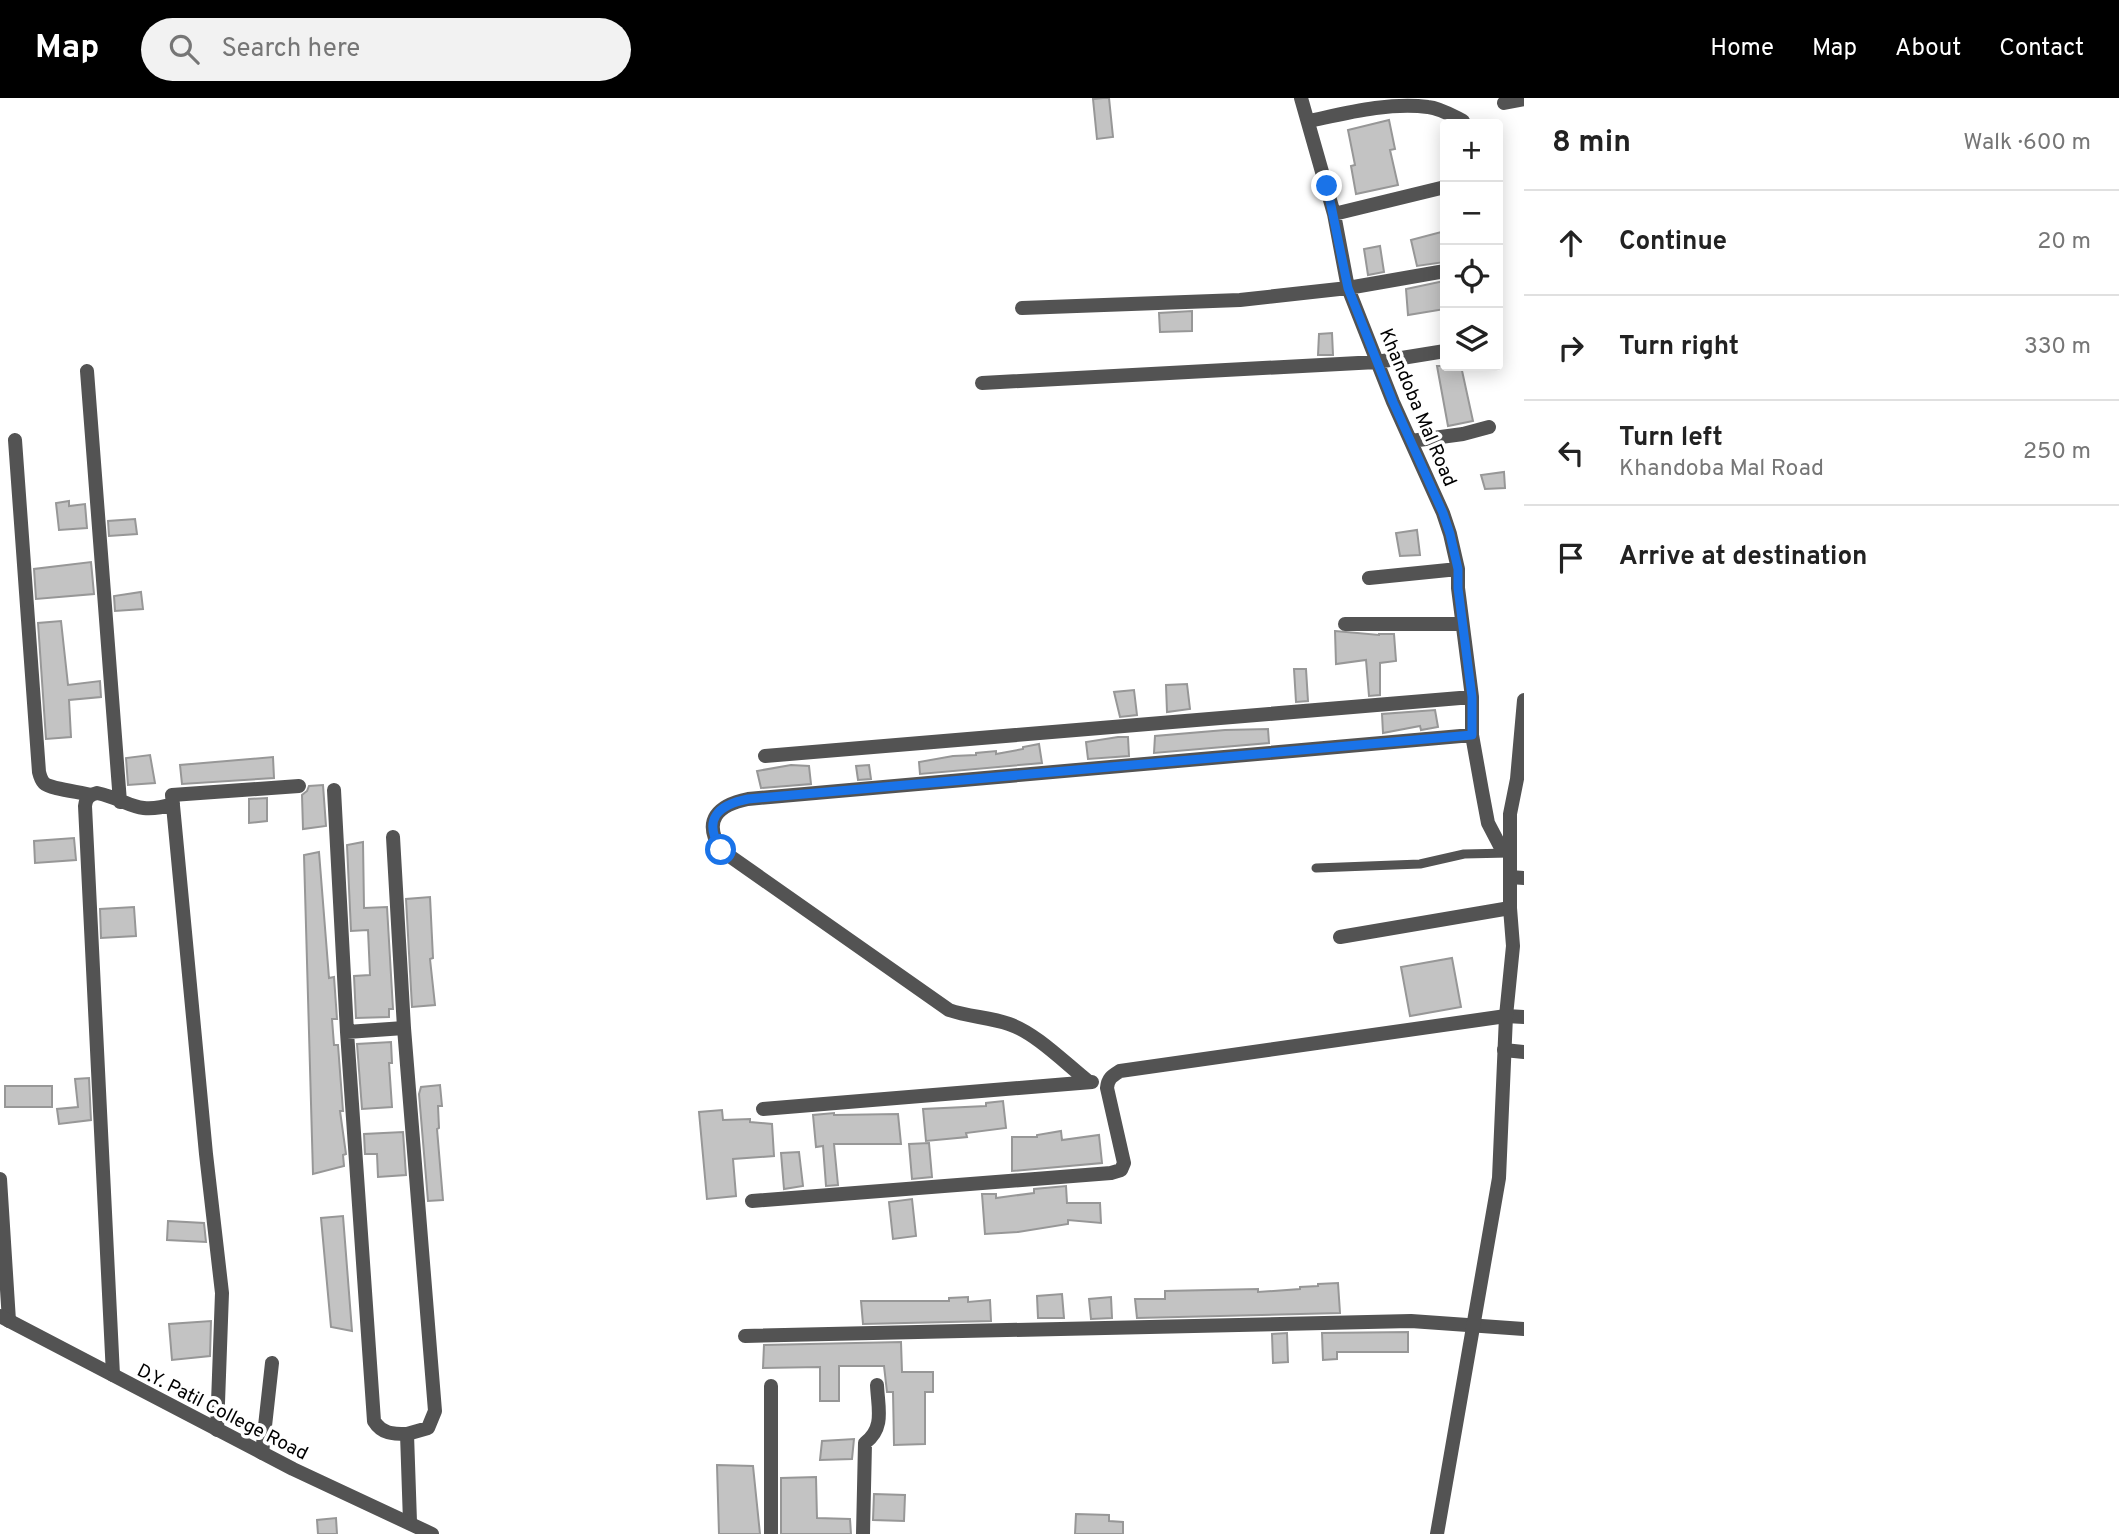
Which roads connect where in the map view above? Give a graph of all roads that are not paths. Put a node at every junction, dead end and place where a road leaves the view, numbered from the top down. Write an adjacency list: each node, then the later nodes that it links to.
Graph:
1 (1301, 98): 5 (street, Khandoba Mal Road)
2 (1524, 99): 3 (street)
3 (1504, 103)
4 (1459, 119): 5 (street)
5 (1309, 121): 7 (street, Khandoba Mal Road)
6 (1440, 188): 7 (street)
7 (1334, 215): 9 (street, Khandoba Mal Road)
8 (1440, 272): 9 (street)
9 (1348, 288): 10 (street); 12 (street, Khandoba Mal Road)
10 (1022, 308)
11 (1440, 352): 12 (street)
12 (1377, 362): 14 (street); 17 (street, Khandoba Mal Road)
13 (87, 372): 29 (street)
14 (982, 383)
15 (1489, 427): 17 (street)
16 (15, 440): 28 (street)
17 (1411, 441): 18 (street, Khandoba Mal Road)
18 (1458, 569): 19 (street); 21 (street, Khandoba Mal Road)
19 (1369, 578)
20 (1345, 624): 21 (street)
21 (1462, 624): 22 (street, Khandoba Mal Road)
22 (1472, 697): 24 (street, Khandoba Mal Road); 25 (street)
23 (1524, 700): 32 (street)
24 (1472, 735): 32 (street, Khandoba Mal Road); 44 (street)
25 (765, 756)
26 (299, 786): 30 (street)
27 (334, 790): 40 (street)
28 (91, 795): 29 (street); 53 (street)
29 (121, 802): 30 (street)
30 (173, 804): 56 (street)
31 (393, 837): 39 (street)
32 (1510, 853): 33 (lane); 34 (street)
33 (1316, 868)
34 (1517, 877): 35 (street)
35 (1510, 908): 36 (street); 37 (street)
36 (1339, 937)
37 (1506, 1016): 38 (street); 41 (street); 43 (street)
38 (1524, 1017)
39 (404, 1028): 40 (street); 57 (street)
40 (347, 1032): 57 (street)
41 (1504, 1050): 42 (street); 49 (street)
42 (1524, 1052)
43 (1107, 1081): 44 (street); 47 (street)
44 (1089, 1082): 45 (street)
45 (763, 1109)
46 (0, 1179): 48 (street)
47 (752, 1201)
48 (5, 1318): 53 (street, D.Y. Patil College Road)
49 (1474, 1325): 50 (street); 51 (street); 63 (street)
50 (1524, 1329)
51 (745, 1336)
52 (272, 1363): 58 (street)
53 (113, 1375): 56 (street, D.Y. Patil College Road)
54 (877, 1385): 62 (street)
55 (771, 1386): 61 (street)
56 (217, 1430): 58 (street, D.Y. Patil College Road)
57 (407, 1434): 59 (street)
58 (262, 1453): 59 (street, D.Y. Patil College Road)
59 (410, 1522): 60 (street, D.Y. Patil College Road)
60 (432, 1534)
61 (771, 1534)
62 (863, 1534)
63 (1437, 1534)

